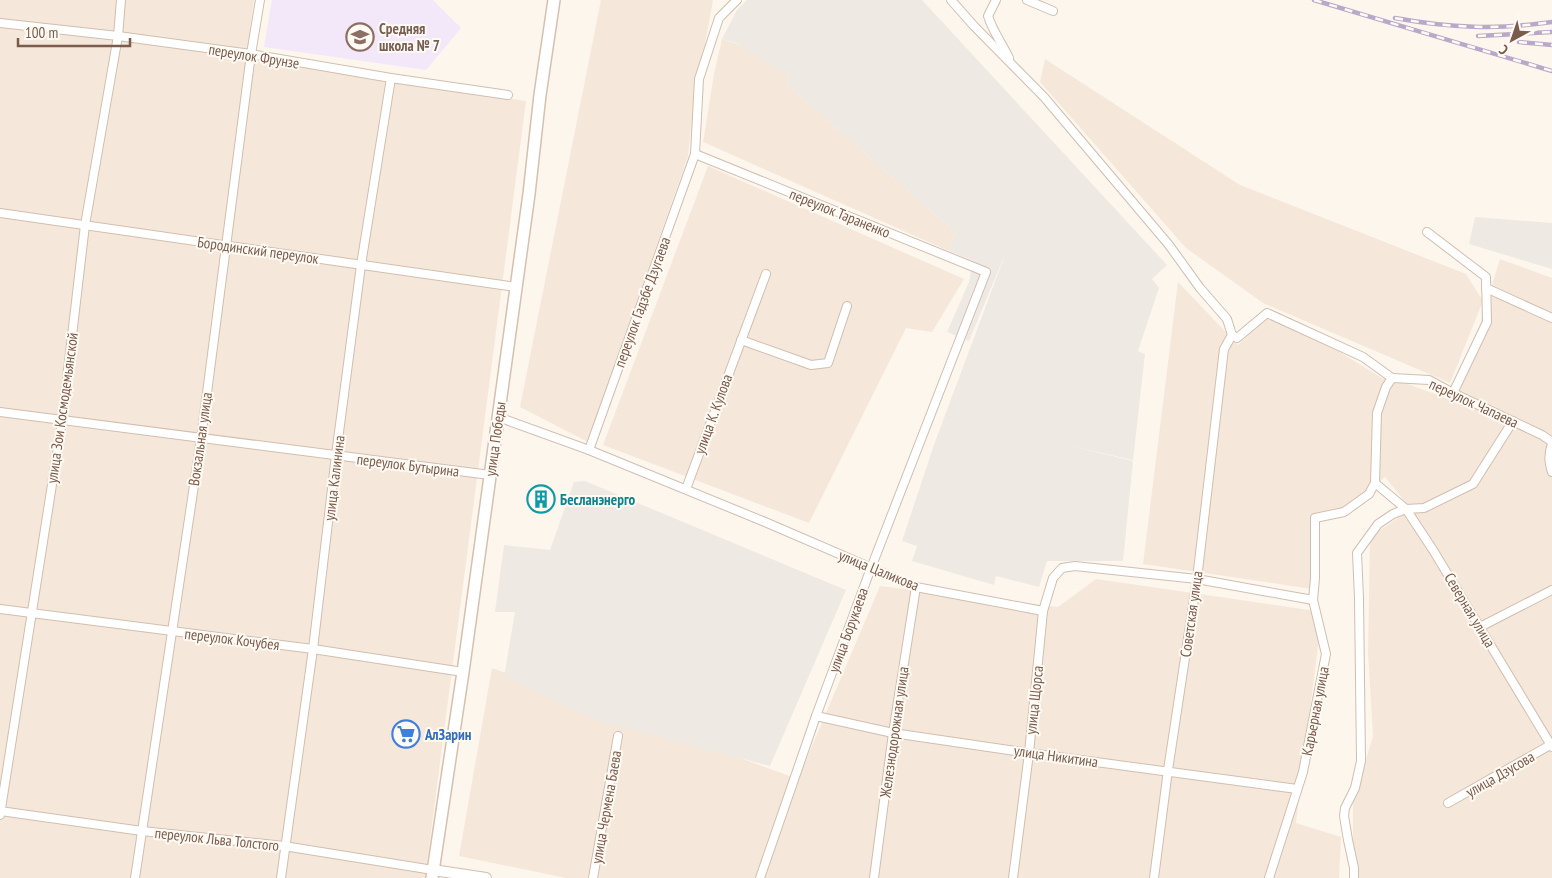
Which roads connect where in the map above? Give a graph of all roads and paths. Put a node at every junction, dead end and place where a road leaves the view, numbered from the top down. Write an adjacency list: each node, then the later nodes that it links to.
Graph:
1 (121, 0): 10 (street, улица Зои Космодемьянской)
2 (260, 0): 11 (street, Вокзальная улица)
3 (554, 0): 23 (main road, улица Победы)
4 (737, 0): 15 (street, переулок Гадзбе Дзугаева)
5 (951, 0): 12 (street)
6 (996, 0): 12 (street)
7 (1027, 0): 8 (street)
8 (1053, 11)
9 (0, 23): 10 (street, переулок Фрунзе)
10 (118, 36): 11 (street, переулок Фрунзе); 17 (street, улица Зои Космодемьянской)
11 (251, 54): 13 (street, переулок Фрунзе); 19 (street, Вокзальная улица)
12 (1012, 65): 27 (street)
13 (391, 78): 14 (street, переулок Фрунзе); 20 (street, улица Калинина)
14 (508, 95)
15 (695, 154): 21 (street, переулок Тараненко); 37 (street, переулок Гадзбе Дзугаева)
16 (0, 213): 17 (street, Бородинский переулок)
17 (85, 225): 19 (street, Бородинский переулок); 33 (street, улица Зои Космодемьянской)
18 (1427, 232): 24 (street)
19 (226, 245): 20 (street, Бородинский переулок); 35 (street, Вокзальная улица)
20 (362, 265): 23 (street, Бородинский переулок); 38 (street, улица Калинина)
21 (986, 272): 44 (street, улица Борукаева)
22 (766, 274): 28 (street, улица К. Кулова)
23 (516, 287): 32 (main road, улица Победы)
24 (1486, 288): 26 (street); 30 (street)
25 (848, 306): 28 (street)
26 (1552, 318)
27 (1232, 335): 29 (street); 45 (street, Советская улица)
28 (741, 340): 42 (street, улица К. Кулова)
29 (1392, 378): 30 (street, переулок Чапаева); 41 (street)
30 (1453, 393): 34 (street, переулок Чапаева)
31 (0, 412): 33 (street, переулок Бутырина)
32 (498, 417): 37 (street, улица Цаликова); 40 (main road, улица Победы)
33 (62, 421): 35 (street, переулок Бутырина); 51 (street, улица Зои Космодемьянской)
34 (1514, 421): 36 (street, переулок Чапаева); 43 (street)
35 (201, 439): 38 (street, переулок Бутырина); 53 (street, Вокзальная улица)
36 (1552, 443): 39 (street)
37 (589, 450): 42 (street, улица Цаликова)
38 (336, 455): 40 (street, переулок Бутырина); 54 (street, улица Калинина)
39 (1552, 472)
40 (490, 475): 55 (main road, улица Победы)
41 (1375, 483): 43 (street, Северная улица); 48 (street, Карьерная улица)
42 (686, 489): 44 (street, улица Цаликова)
43 (1406, 509): 52 (street, Северная улица); 77 (street)
44 (871, 568): 46 (street, улица Цаликова); 56 (street, улица Борукаева)
45 (1197, 579): 48 (street); 50 (street); 61 (street, Советская улица)
46 (916, 587): 50 (street, улица Цаликова); 57 (street, Железнодорожная улица)
47 (1552, 590): 52 (street)
48 (1312, 600): 62 (street, Карьерная улица)
49 (0, 609): 51 (street, переулок Кочубея)
50 (1043, 611): 60 (street, улица Щорса)
51 (32, 613): 53 (street, переулок Кочубея); 64 (street, улица Зои Космодемьянской)
52 (1480, 627): 59 (street, Северная улица)
53 (171, 632): 54 (street, переулок Кочубея); 65 (street, Вокзальная улица)
54 (313, 649): 55 (street, переулок Кочубея); 66 (street, улица Калинина)
55 (463, 672): 67 (main road, улица Победы)
56 (816, 716): 57 (street, улица Никитина); 72 (street, улица Борукаева)
57 (894, 733): 60 (street, улица Никитина); 73 (street, Железнодорожная улица)
58 (618, 736): 71 (street, улица Чермена Баева)
59 (1552, 745): 63 (street, улица Дзусова)
60 (1029, 753): 61 (street, улица Никитина); 74 (street, улица Щорса)
61 (1168, 770): 62 (street, улица Никитина); 75 (street, Советская улица)
62 (1298, 789): 76 (street, Карьерная улица)
63 (1448, 803)
64 (0, 812): 65 (street, переулок Льва Толстого)
65 (142, 831): 66 (street, переулок Льва Толстого); 68 (street, Вокзальная улица)
66 (284, 846): 67 (street, переулок Льва Толстого); 69 (street, улица Калинина)
67 (433, 874): 70 (street)
68 (135, 878)
69 (280, 878)
70 (486, 878)
71 (593, 878)
72 (760, 878)
73 (874, 878)
74 (1013, 878)
75 (1154, 878)
76 (1269, 878)
77 (1354, 878)

